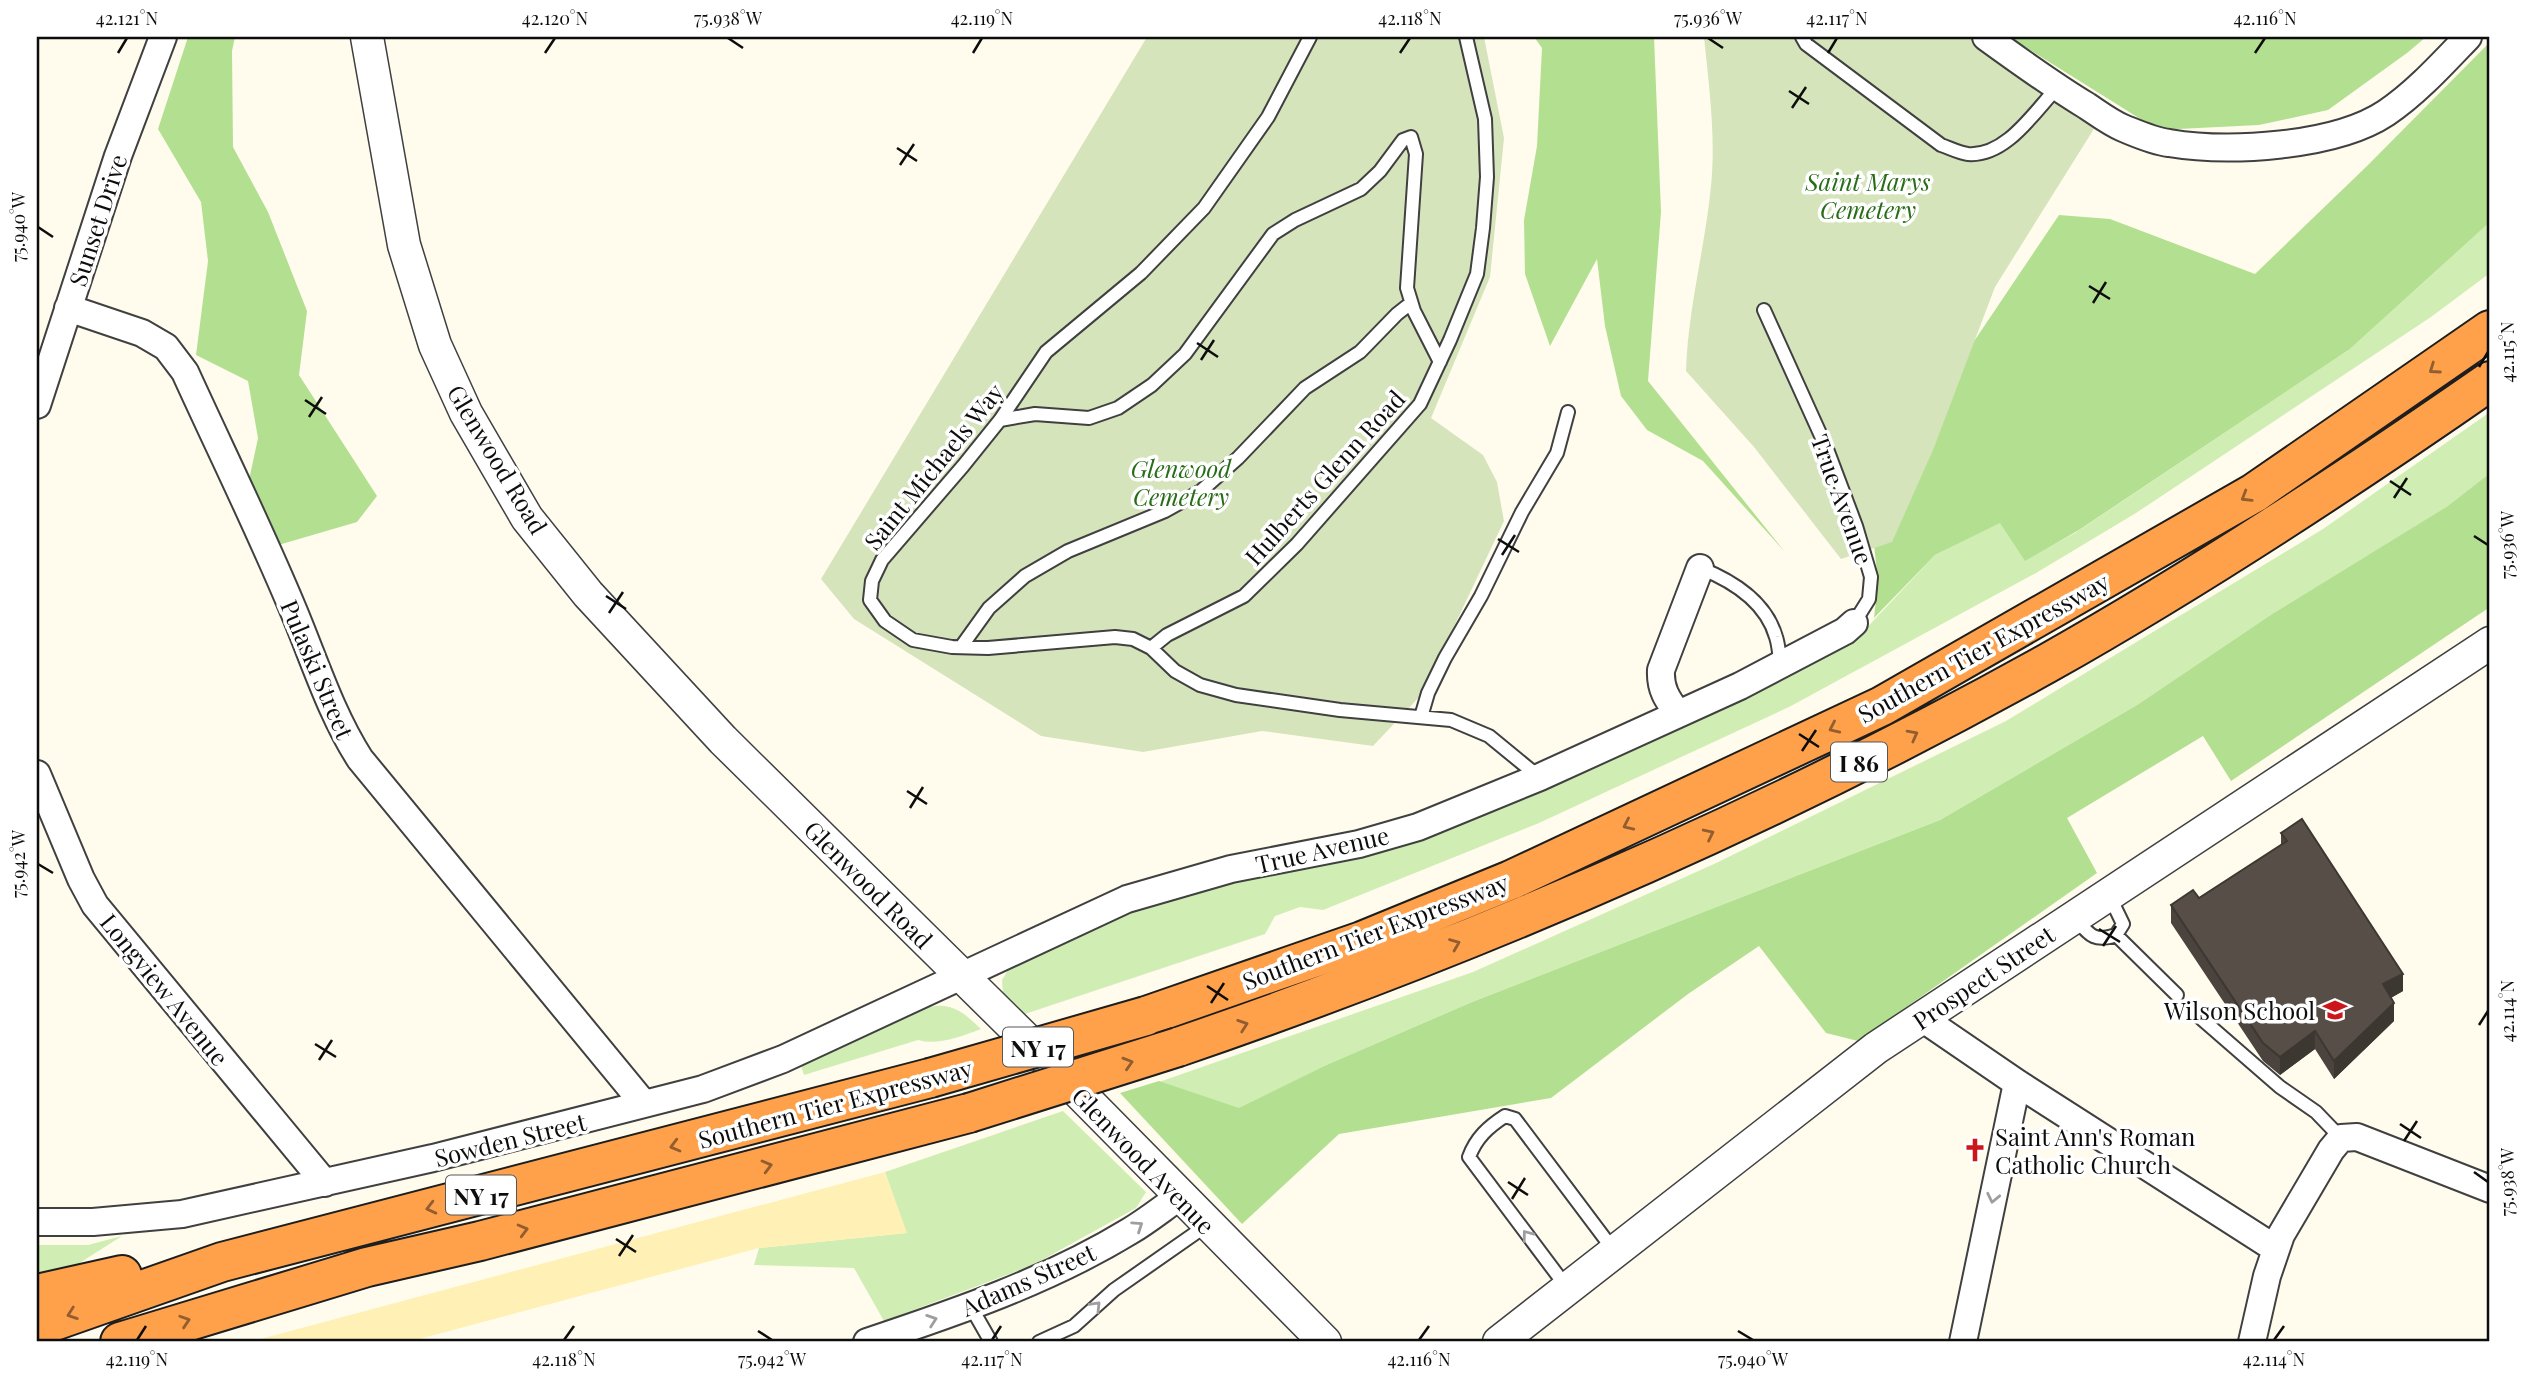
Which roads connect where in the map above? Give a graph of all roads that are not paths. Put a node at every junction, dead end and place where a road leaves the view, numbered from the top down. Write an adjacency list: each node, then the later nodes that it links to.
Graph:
1 (163, 37): 10 (street, Sunset Drive)
2 (367, 37): 31 (street, Glenwood Road)
3 (1310, 37): 17 (lane, Saint Michaels Way)
4 (1466, 37): 13 (lane, Hulberts Glenn Road)
5 (1802, 37): 8 (lane)
6 (1986, 37): 8 (street)
7 (2468, 37): 8 (street)
8 (2057, 88)
9 (1411, 303): 13 (lane); 17 (lane); 21 (lane)
10 (68, 307): 15 (street, Sunset Drive); 38 (street, Pulaski Street)
11 (1764, 310): 19 (lane, True Avenue)
12 (2490, 330): 34 (highway, Southern Tier Expressway / I 86, one-way to 34)
13 (1440, 362): 22 (lane, Hulberts Glenn Road)
14 (2490, 381): 36 (highway, Southern Tier Expressway / I 86, one-way to 14)
15 (37, 405)
16 (1567, 412): 25 (lane)
17 (1000, 420): 21 (lane, Saint Michaels Way)
18 (1700, 568): 23 (lane); 24 (street)
19 (1854, 623): 23 (street, True Avenue)
20 (2490, 643): 28 (street, Prospect Street)
21 (961, 648): 22 (lane, Saint Michaels Way)
22 (1151, 648): 25 (lane, Saint Michaels Way)
23 (1781, 665): 24 (street, True Avenue)
24 (1678, 714): 27 (street, True Avenue)
25 (1421, 717): 27 (lane, Saint Michaels Way)
26 (37, 774): 40 (street, Longview Avenue)
27 (1539, 777): 31 (street, True Avenue)
28 (2109, 895): 29 (street, Prospect Street); 30 (lane)
29 (2074, 917): 30 (lane); 35 (street, Prospect Street)
30 (2116, 935): 32 (lane)
31 (963, 977): 38 (street, Sowden Street); 42 (street, Glenwood Avenue)
32 (2177, 995)
33 (2196, 1014): 39 (lane)
34 (1146, 1016): 47 (highway, Southern Tier Expressway / NY 17, one-way to 47, bridge)
35 (1922, 1017): 37 (street); 46 (street, Prospect Street)
36 (1178, 1047): 52 (highway, Southern Tier Expressway / NY 17, one-way to 36, bridge)
37 (2017, 1083): 45 (street); 58 (street, one-way to 58)
38 (644, 1104): 40 (street, Sowden Street)
39 (2341, 1138): 41 (street); 45 (street)
40 (325, 1183): 43 (street, Sowden Street)
41 (2490, 1189)
42 (1180, 1197): 44 (street, Glenwood Avenue); 50 (street, Adams Street, one-way to 42)
43 (37, 1222)
44 (1207, 1225): 55 (lane, one-way to 44); 56 (street, Glenwood Avenue)
45 (2276, 1249): 59 (street)
46 (1615, 1252): 48 (street, Prospect Street); 48 (lane, one-way to 46)
47 (222, 1262): 49 (highway); 51 (highway, Southern Tier Expressway / NY 17, one-way to 51)
48 (1568, 1290): 57 (street, Prospect Street)
49 (37, 1294)
50 (971, 1307): 53 (street, Adams Street, one-way to 50); 54 (lane)
51 (37, 1326)
52 (120, 1342)
53 (867, 1342)
54 (991, 1342)
55 (1039, 1342)
56 (1325, 1342)
57 (1499, 1342)
58 (1963, 1342)
59 (2252, 1342)

